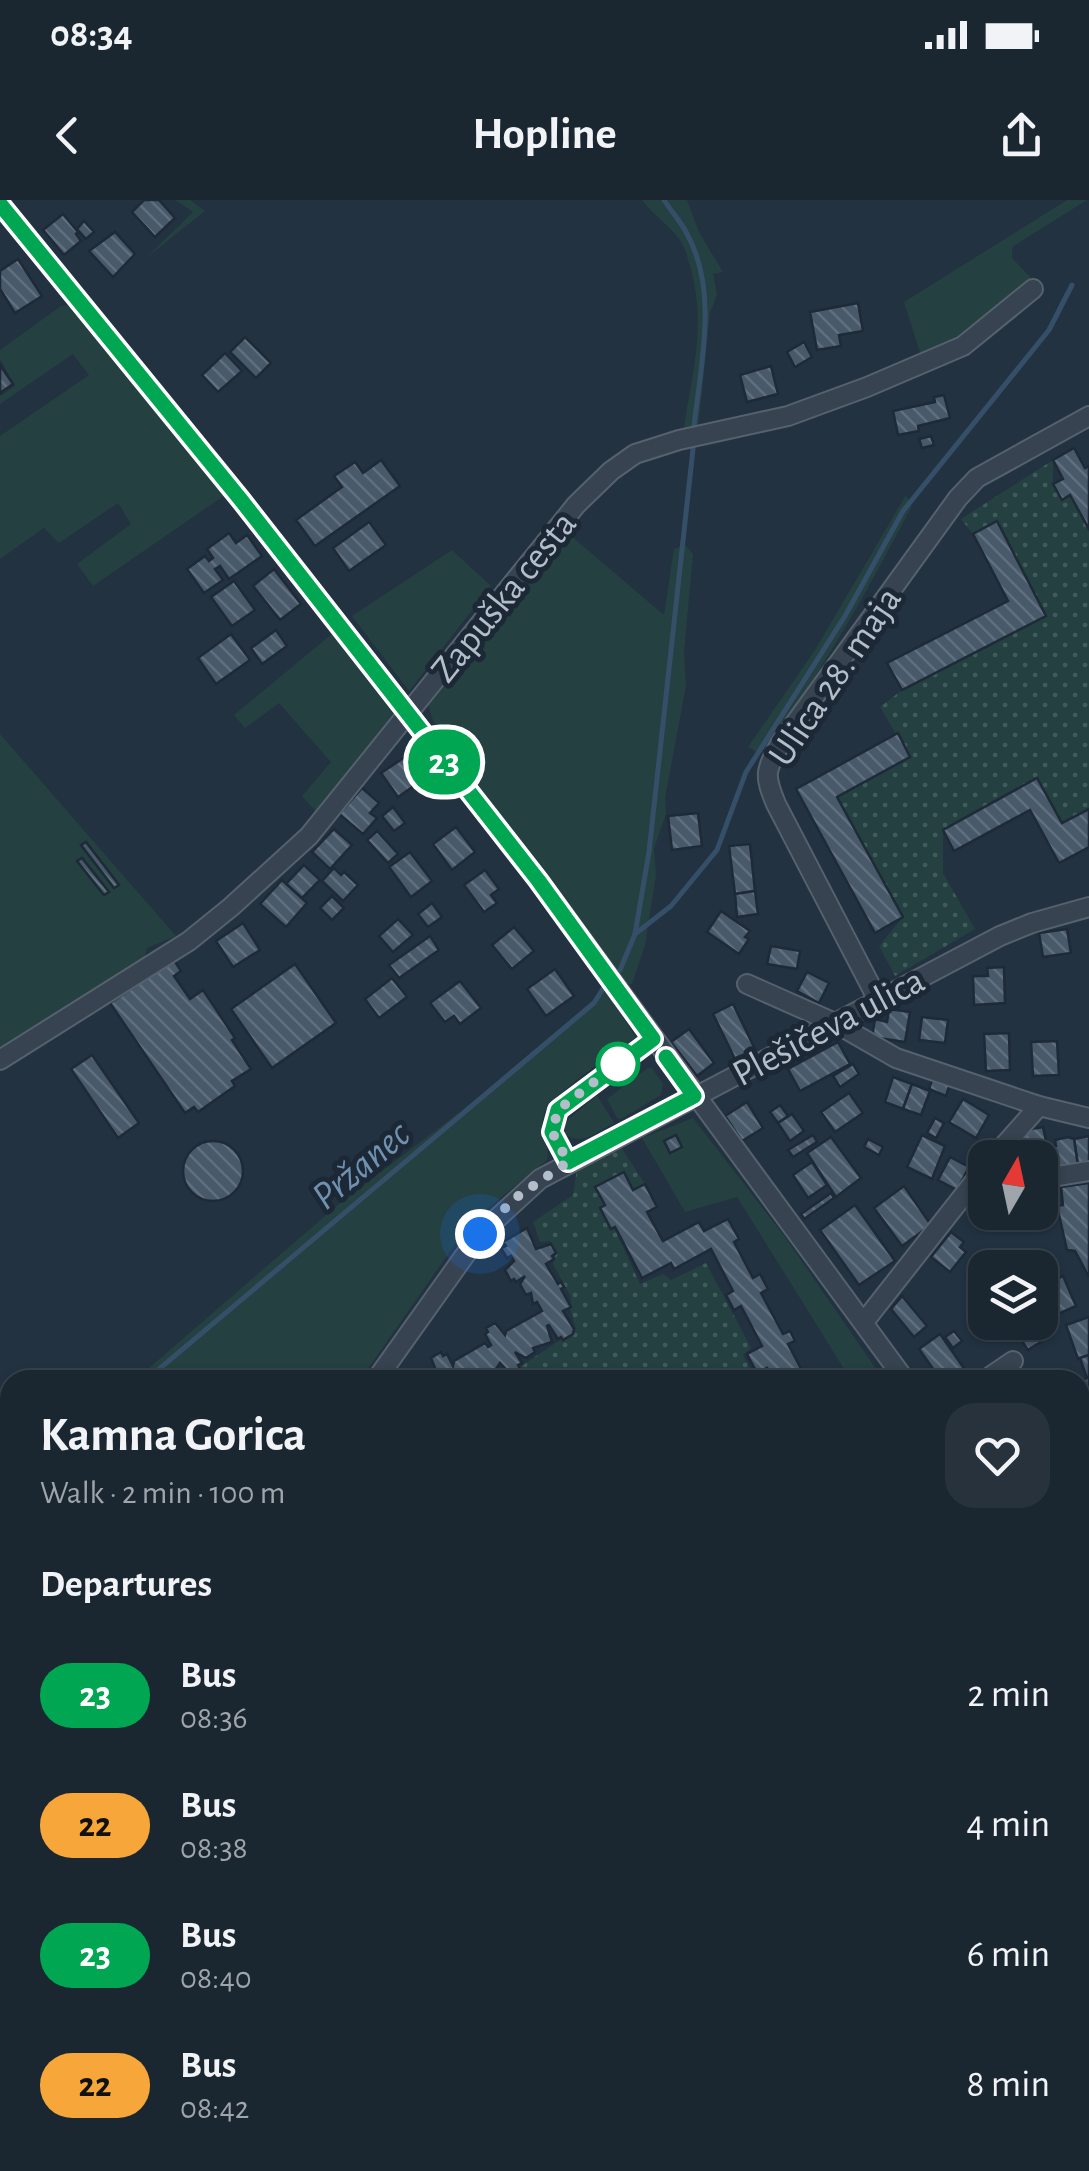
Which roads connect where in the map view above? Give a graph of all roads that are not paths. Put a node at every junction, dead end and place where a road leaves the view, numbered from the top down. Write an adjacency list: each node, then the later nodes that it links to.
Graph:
1 (0, 204): 4 (street)
2 (1033, 289): 4 (street, Zapuška cesta)
3 (1089, 416): 7 (street, Ulica 28. maja)
4 (408, 714): 9 (street); 10 (street, Zapuška cesta)
5 (1089, 908): 7 (street, Plešičeva ulica)
6 (747, 984): 8 (street)
7 (878, 1000): 8 (street, Plešičeva ulica)
8 (837, 1024): 11 (street, Plešičeva ulica); 12 (street)
9 (653, 1039): 11 (street); 15 (lane)
10 (0, 1060)
11 (694, 1096): 15 (street, Plešičeva ulica); 19 (street)
12 (1039, 1106): 13 (street); 14 (street)
13 (1089, 1118)
14 (1009, 1140)
15 (568, 1162): 21 (street, Plešičeva ulica)
16 (1089, 1172): 17 (street)
17 (1058, 1176)
18 (968, 1190): 19 (street)
19 (864, 1322): 22 (street)
20 (1013, 1361): 23 (street)
21 (383, 1370)
22 (898, 1370)
23 (999, 1370)

